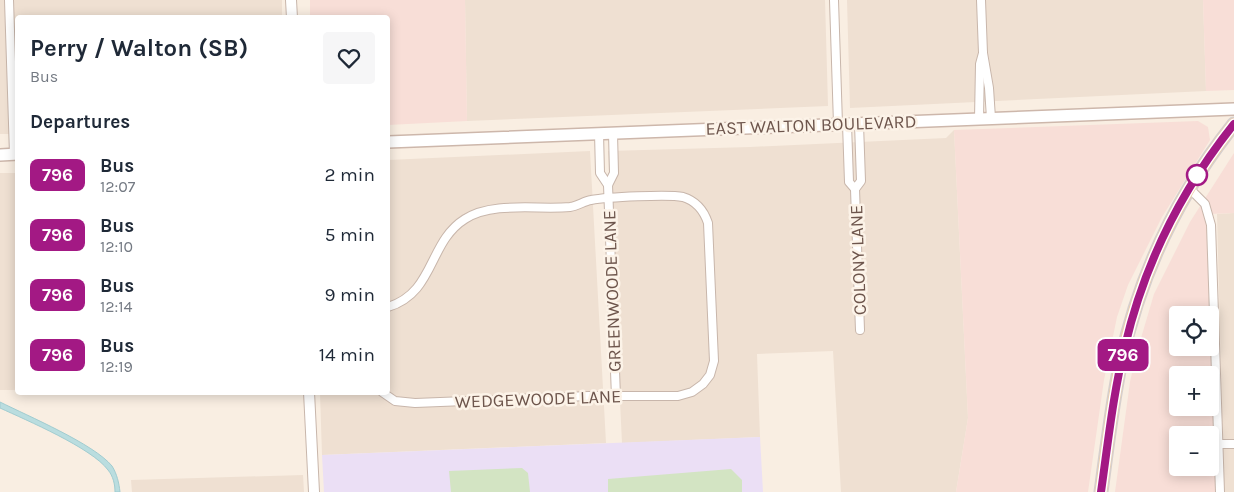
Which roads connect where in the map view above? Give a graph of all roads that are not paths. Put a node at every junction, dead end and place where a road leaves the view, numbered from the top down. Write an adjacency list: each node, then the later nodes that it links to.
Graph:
1 (9, 0): 11 (street)
2 (291, 0): 5 (street)
3 (834, 0): 8 (street, COLONY LANE)
4 (981, 0): 7 (street)
5 (292, 15)
6 (1234, 109): 7 (main road, EAST WALTON BOULEVARD)
7 (985, 119): 9 (main road, EAST WALTON BOULEVARD)
8 (842, 124): 9 (main road, EAST WALTON BOULEVARD); 13 (main road, EAST WALTON BOULEVARD); 19 (street, COLONY LANE)
9 (859, 124): 19 (street, COLONY LANE)
10 (1234, 124): 17 (main road)
11 (15, 132)
12 (599, 133): 13 (main road, EAST WALTON BOULEVARD); 14 (main road, EAST WALTON BOULEVARD); 18 (street, GREENWOODE LANE)
13 (613, 133): 18 (street, GREENWOODE LANE)
14 (390, 142)
15 (0, 154): 16 (main road)
16 (15, 154)
17 (1192, 183): 26 (street); 31 (main road)
18 (608, 186): 20 (street, GREENWOODE LANE)
19 (855, 189): 22 (street, COLONY LANE)
20 (608, 199): 21 (street); 25 (street, GREENWOODE LANE); 25 (street, WEDGEWOODE LANE)
21 (390, 306)
22 (860, 330)
23 (310, 395): 30 (street)
24 (385, 395): 25 (street, WEDGEWOODE LANE)
25 (616, 397)
26 (1217, 426)
27 (1219, 444): 28 (street)
28 (1234, 444)
29 (1219, 468): 32 (street)
30 (314, 492)
31 (1101, 492)
32 (1220, 492)

